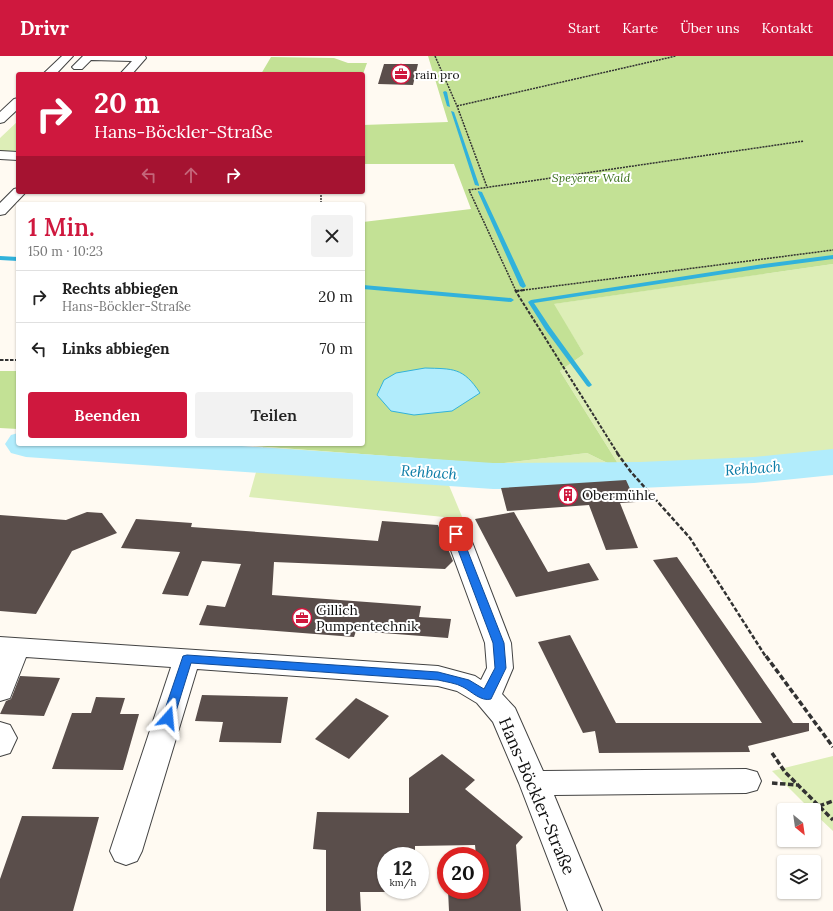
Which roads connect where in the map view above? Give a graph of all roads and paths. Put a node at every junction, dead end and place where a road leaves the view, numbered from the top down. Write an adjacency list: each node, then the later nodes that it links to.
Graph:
1 (68, 56): 5 (street)
2 (435, 56): 8 (path)
3 (676, 56): 8 (path)
4 (78, 67): 6 (street)
5 (51, 72)
6 (128, 72)
7 (16, 104): 9 (street)
8 (457, 106): 13 (path)
9 (0, 119)
10 (804, 141): 13 (path)
11 (0, 155): 12 (street)
12 (16, 156)
13 (487, 187): 17 (path)
14 (17, 194): 15 (street)
15 (0, 211)
16 (833, 250): 17 (path)
17 (516, 290): 27 (path)
18 (0, 360): 19 (path)
19 (16, 360)
20 (456, 534): 24 (street)
21 (9, 646): 22 (street, Hans-Böckler-Straße); 23 (street)
22 (187, 659): 24 (street, Hans-Böckler-Straße); 36 (street)
23 (0, 691)
24 (487, 696): 30 (street, Hans-Böckler-Straße)
25 (0, 733): 26 (street)
26 (0, 745)
27 (833, 747)
28 (772, 753): 32 (path)
29 (746, 781): 30 (street)
30 (534, 783): 37 (street, Hans-Böckler-Straße)
31 (833, 801): 33 (path)
32 (816, 803)
33 (821, 805)
34 (821, 808): 35 (path)
35 (833, 820)
36 (126, 851)
37 (585, 911)

